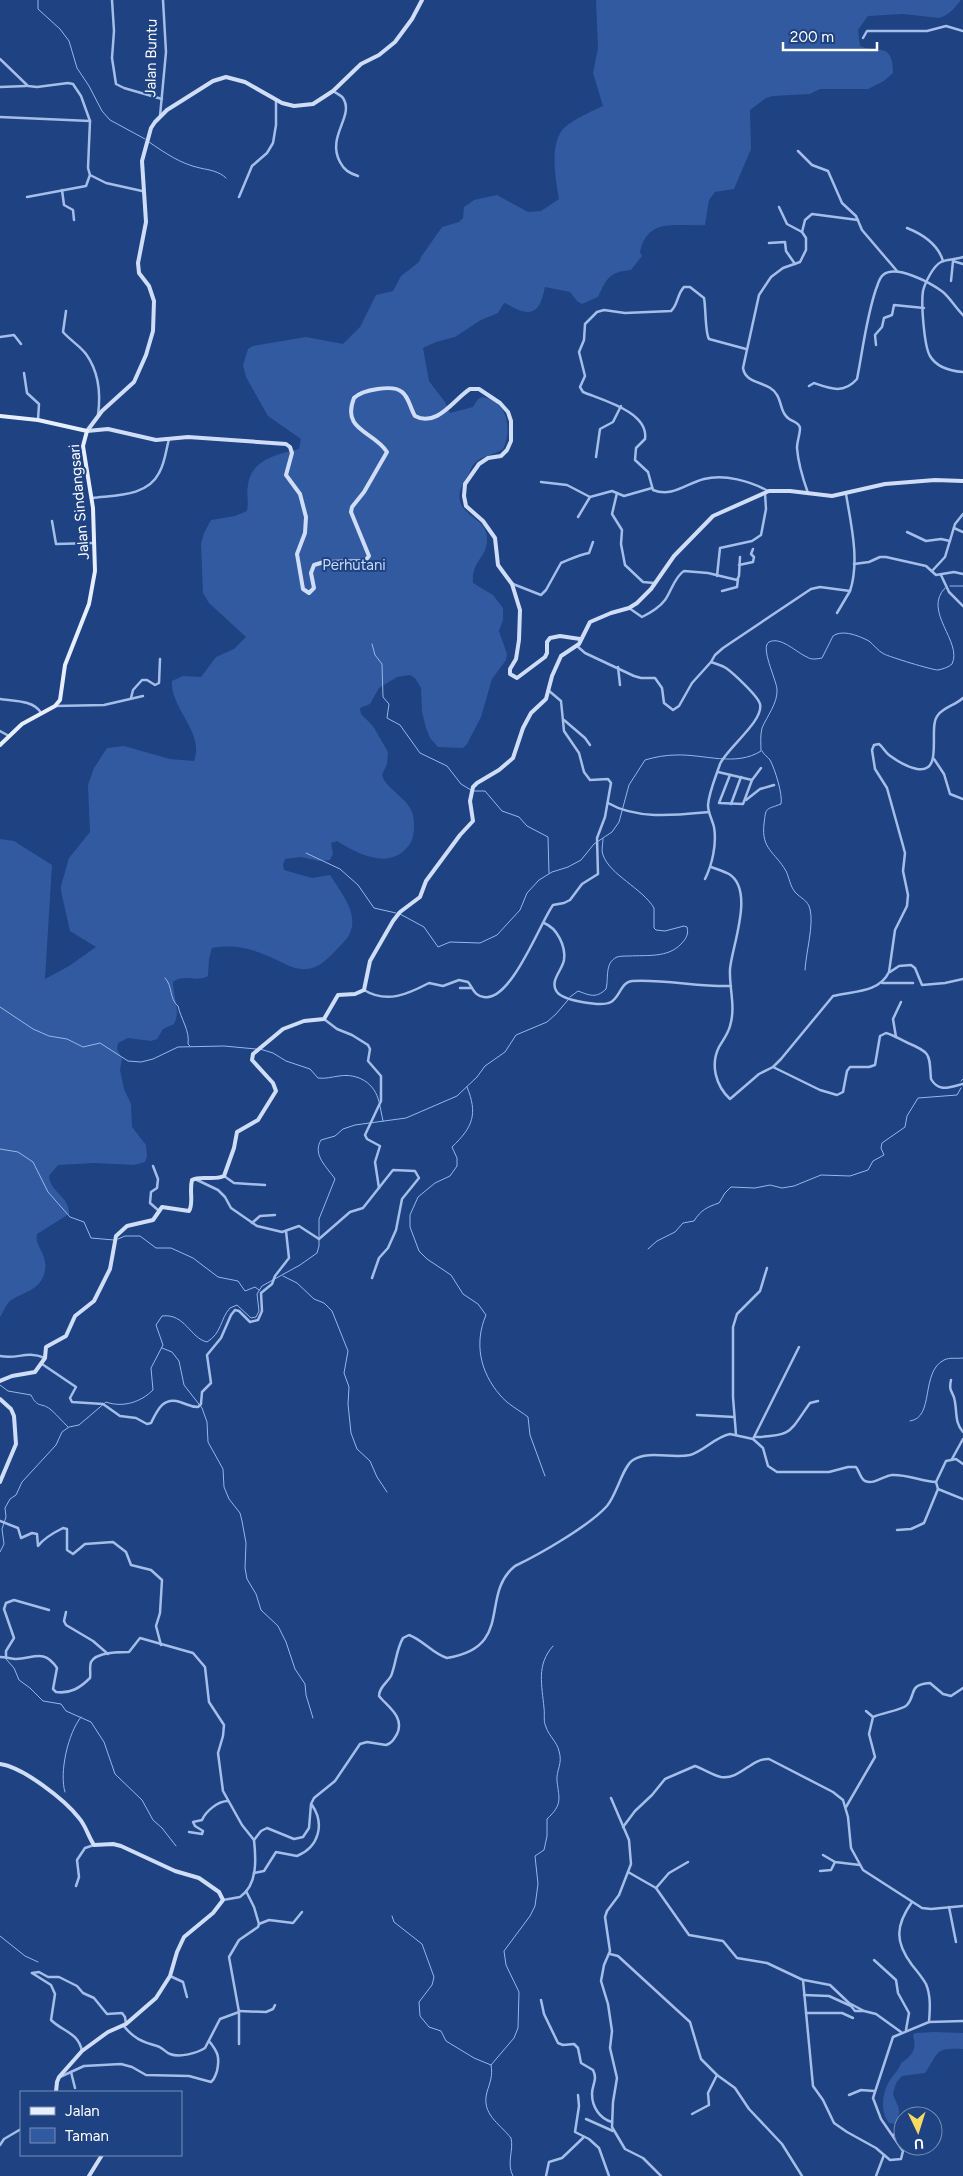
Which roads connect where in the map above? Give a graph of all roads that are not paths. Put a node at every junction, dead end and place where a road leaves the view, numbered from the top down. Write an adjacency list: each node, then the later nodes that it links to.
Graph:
1 (112, 0): 10 (street)
2 (163, 0): 10 (street, Jalan Buntu)
3 (422, 0): 9 (main road)
4 (963, 30): 5 (street)
5 (863, 38)
6 (0, 59): 7 (street)
7 (28, 86): 8 (street); 14 (street)
8 (0, 87)
9 (334, 91): 11 (main road); 17 (street)
10 (162, 99): 12 (street, Jalan Buntu)
11 (276, 100): 12 (main road); 21 (street)
12 (160, 116): 19 (main road)
13 (0, 117): 14 (street)
14 (90, 121): 16 (street)
15 (798, 151): 24 (street)
16 (90, 175): 18 (street); 19 (street)
17 (358, 176)
18 (62, 190): 20 (street); 23 (street)
19 (142, 191): 48 (main road)
20 (27, 197)
21 (239, 197)
22 (779, 207): 26 (street)
23 (74, 220)
24 (858, 220): 26 (street); 33 (street)
25 (907, 228): 29 (street)
26 (802, 232): 31 (street)
27 (770, 242): 31 (street)
28 (963, 257): 30 (street)
29 (943, 260): 30 (street); 35 (street)
30 (953, 261): 32 (street); 34 (street)
31 (795, 264): 42 (street)
32 (963, 264)
33 (897, 271): 35 (street); 45 (street)
34 (950, 281)
35 (927, 283): 36 (street); 38 (street)
36 (924, 308): 41 (street); 43 (street)
37 (66, 312): 48 (street)
38 (963, 315)
39 (0, 337): 40 (street)
40 (21, 344)
41 (876, 345)
42 (746, 349): 46 (street); 60 (street)
43 (963, 372)
44 (24, 373): 49 (street)
45 (809, 386)
46 (621, 406): 54 (street); 57 (street)
47 (0, 416): 49 (main road)
48 (98, 416): 51 (main road)
49 (38, 420): 50 (main road)
50 (78, 430): 51 (main road); 53 (main road)
51 (87, 430): 52 (main road); 53 (main road, Jalan Sindangsari)
52 (169, 439): 63 (street); 83 (main road)
53 (83, 446): 63 (main road, Jalan Sindangsari)
54 (596, 457)
55 (963, 481): 61 (main road)
56 (542, 482): 62 (street)
57 (652, 488): 58 (street); 59 (street)
58 (767, 492): 60 (main road); 80 (street); 82 (main road)
59 (616, 493): 62 (street); 82 (street)
60 (808, 493): 61 (main road)
61 (846, 494): 75 (street)
62 (590, 497): 65 (street)
63 (92, 498): 72 (main road, Jalan Sindangsari)
64 (963, 514): 67 (street)
65 (578, 517)
66 (52, 521): 72 (street)
67 (954, 528): 69 (street); 70 (street)
68 (907, 532): 70 (street)
69 (963, 532)
70 (950, 541): 77 (street)
71 (593, 542): 83 (street)
72 (95, 543): 100 (main road, Jalan Sindangsari)
73 (753, 549): 76 (street)
74 (740, 556): 76 (street)
75 (854, 564): 77 (street); 85 (street)
76 (740, 565): 81 (street)
77 (932, 571): 79 (street)
78 (963, 574): 79 (street)
79 (940, 575): 86 (street)
80 (717, 576): 81 (street); 87 (street)
81 (738, 579): 84 (street)
82 (656, 582): 87 (main road)
83 (512, 584): 89 (main road)
84 (722, 591)
85 (850, 591): 88 (street); 92 (street)
86 (963, 606)
87 (629, 608): 89 (main road)
88 (838, 613)
89 (580, 639): 90 (main road)
90 (576, 646): 93 (street); 95 (main road)
91 (160, 659): 97 (street)
92 (711, 662): 93 (street); 109 (street)
93 (618, 667): 94 (street)
94 (620, 685)
95 (548, 690): 102 (street); 129 (main road)
96 (143, 696): 97 (street)
97 (131, 698): 100 (street)
98 (963, 698): 107 (street)
99 (0, 699): 101 (street)
100 (55, 706): 101 (main road)
101 (41, 713): 104 (main road)
102 (564, 720): 106 (street); 116 (street)
103 (0, 731): 104 (street)
104 (8, 736): 105 (main road)
105 (0, 745)
106 (590, 746)
107 (934, 759): 114 (street); 122 (street)
108 (761, 768): 112 (street)
109 (718, 772): 110 (street); 118 (street)
110 (730, 775): 111 (street); 117 (street)
111 (740, 777): 112 (street); 117 (street)
112 (752, 780): 115 (street)
113 (774, 785): 115 (street)
114 (963, 799)
115 (745, 801): 117 (street)
116 (608, 803): 118 (street); 121 (street)
117 (731, 804)
118 (709, 812): 119 (street)
119 (711, 867): 120 (street); 126 (street)
120 (705, 879)
121 (544, 923): 126 (street); 128 (street)
122 (889, 972): 123 (street); 124 (street)
123 (963, 979)
124 (882, 983): 125 (street); 133 (street)
125 (913, 984)
126 (732, 986): 133 (street)
127 (460, 988): 128 (street)
128 (472, 988): 129 (street)
129 (364, 990): 131 (main road)
130 (901, 1002): 132 (street)
131 (324, 1019): 136 (main road); 139 (street)
132 (896, 1037): 133 (street); 134 (street)
133 (773, 1067)
134 (963, 1084)
135 (153, 1166): 140 (street)
136 (224, 1176): 137 (main road); 138 (street)
137 (194, 1179): 140 (main road); 142 (street)
138 (265, 1185)
139 (379, 1188): 143 (street); 145 (street)
140 (158, 1210): 148 (main road)
141 (275, 1215): 142 (street)
142 (252, 1223): 143 (street)
143 (286, 1231): 149 (street)
144 (767, 1268): 155 (street)
145 (372, 1278)
146 (799, 1347): 158 (street)
147 (0, 1356): 148 (street)
148 (45, 1358): 149 (main road)
149 (42, 1364): 151 (main road)
150 (951, 1380): 156 (street)
151 (0, 1381)
152 (0, 1399): 162 (main road)
153 (818, 1401): 158 (street)
154 (697, 1416): 155 (street)
155 (734, 1417): 157 (street)
156 (963, 1432)
157 (736, 1435): 158 (street); 180 (street)
158 (754, 1438): 163 (street)
159 (963, 1439): 160 (street)
160 (952, 1459): 161 (street); 163 (street)
161 (963, 1464)
162 (0, 1482)
163 (936, 1482): 164 (street)
164 (938, 1489): 165 (street); 167 (street)
165 (963, 1499)
166 (0, 1521): 170 (street)
167 (897, 1530)
168 (49, 1610): 173 (street)
169 (66, 1612): 171 (street)
170 (161, 1645): 171 (street); 179 (street)
171 (108, 1654): 173 (street)
172 (0, 1656): 173 (street)
173 (6, 1657)
174 (963, 1688): 176 (street)
175 (866, 1711): 176 (street)
176 (873, 1717): 181 (street)
177 (0, 1764): 185 (main road)
178 (611, 1798): 182 (street)
179 (228, 1801): 183 (street); 184 (street)
180 (311, 1804): 184 (street); 192 (street)
181 (846, 1807): 182 (street); 189 (street)
182 (623, 1827): 191 (street)
183 (189, 1832)
184 (254, 1840): 192 (street)
185 (94, 1845): 193 (street); 196 (main road)
186 (823, 1855): 188 (street)
187 (688, 1862): 194 (street)
188 (835, 1862): 189 (street); 190 (street)
189 (860, 1865): 197 (street)
190 (820, 1871)
191 (628, 1872): 194 (street); 203 (street)
192 (254, 1873): 195 (street)
193 (76, 1886)
194 (656, 1888): 206 (street)
195 (246, 1891): 196 (street); 201 (street)
196 (223, 1900): 205 (main road)
197 (912, 1902): 199 (street); 216 (street)
198 (963, 1906): 199 (street)
199 (950, 1907): 202 (street)
200 (302, 1912): 201 (street)
201 (259, 1924): 212 (street)
202 (956, 1942)
203 (610, 1954): 224 (street); 233 (street)
204 (874, 1960): 218 (street)
205 (170, 1976): 208 (street); 217 (main road)
206 (803, 1980): 207 (street); 211 (street)
207 (804, 1995): 211 (street); 213 (street)
208 (187, 1997)
209 (541, 2000): 233 (street)
210 (275, 2004): 212 (street)
211 (864, 2010): 219 (street)
212 (239, 2011): 220 (street); 221 (street)
213 (806, 2013): 214 (street); 239 (street)
214 (853, 2018)
215 (963, 2021): 216 (street)
216 (929, 2022): 218 (street)
217 (124, 2025): 220 (street); 222 (main road); 222 (street)
218 (906, 2031): 219 (street)
219 (901, 2032): 228 (street)
220 (209, 2041): 223 (street)
221 (239, 2044)
222 (82, 2052): 225 (main road)
223 (71, 2072): 225 (street); 226 (street)
224 (717, 2075): 231 (street); 246 (street)
225 (59, 2077): 227 (main road)
226 (75, 2088)
227 (56, 2091)
228 (874, 2091): 230 (street); 236 (street)
229 (578, 2095): 237 (street)
230 (848, 2095)
231 (692, 2114)
232 (586, 2119): 235 (street)
233 (612, 2122): 235 (street)
234 (20, 2130): 238 (street)
235 (614, 2131): 245 (street)
236 (893, 2135)
237 (584, 2137): 243 (street); 244 (street)
238 (0, 2145)
239 (884, 2155): 241 (street); 247 (street)
240 (101, 2156): 242 (main road)
241 (902, 2156)
242 (89, 2176)
243 (546, 2176)
244 (609, 2176)
245 (661, 2176)
246 (802, 2176)
247 (876, 2176)

